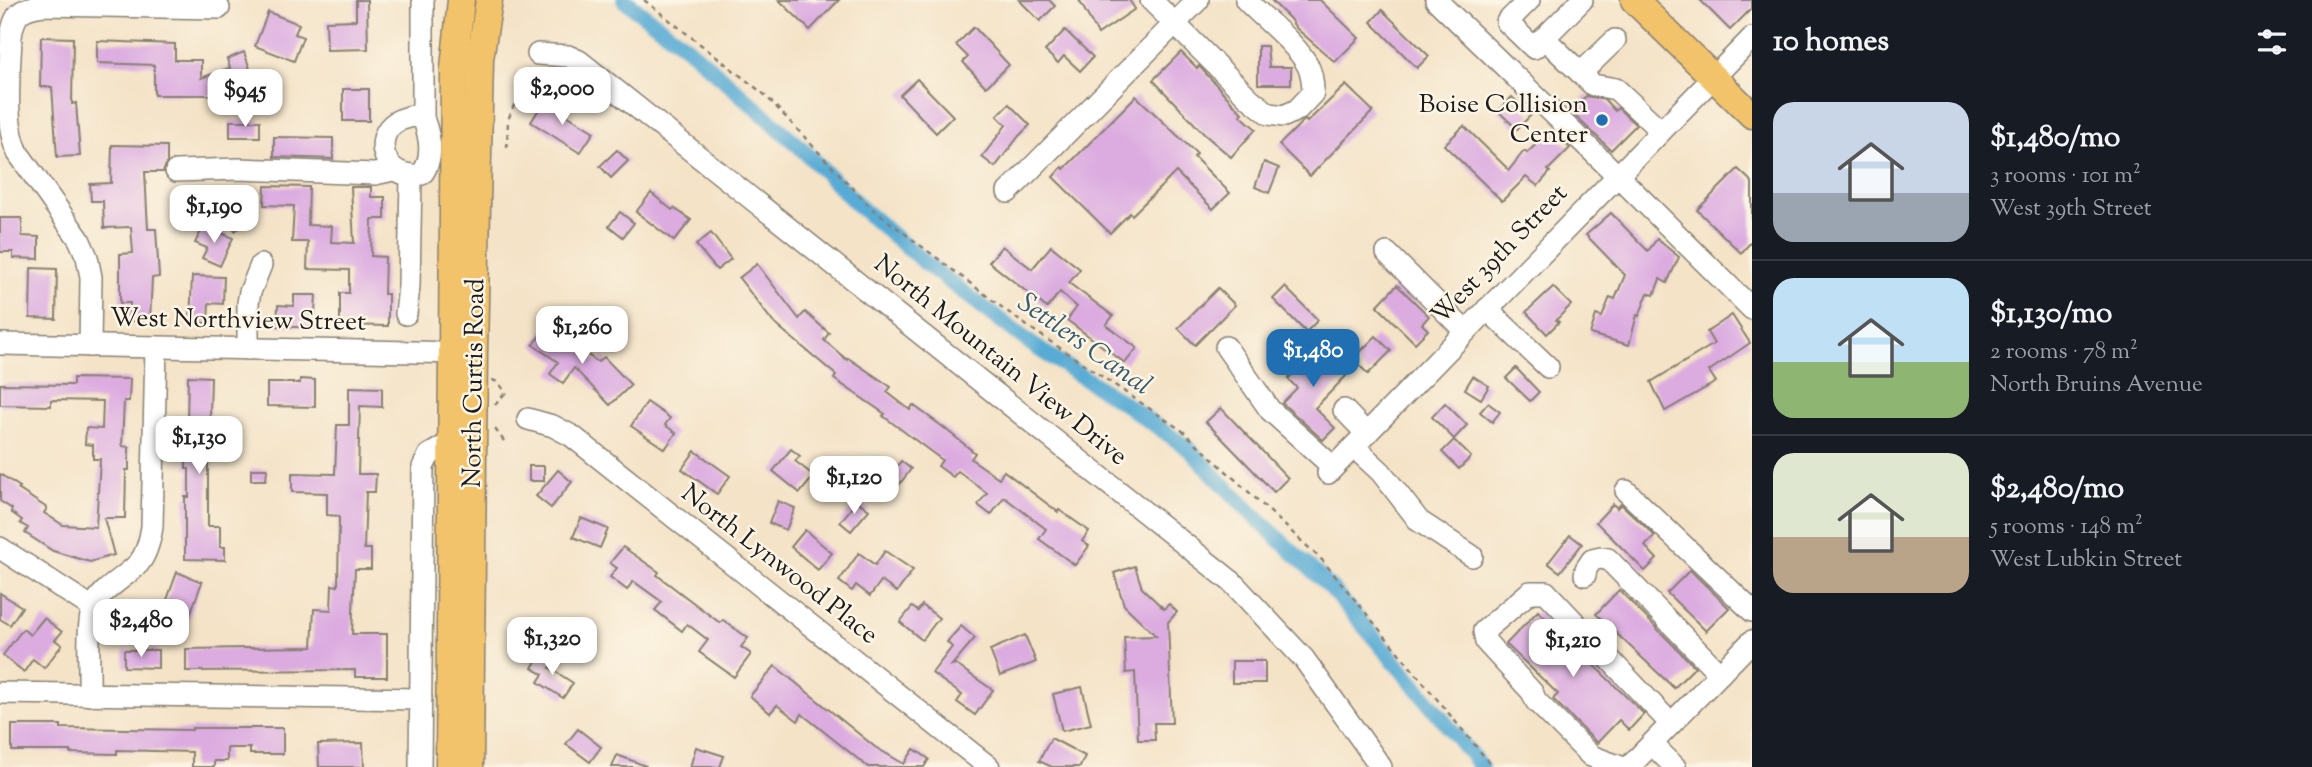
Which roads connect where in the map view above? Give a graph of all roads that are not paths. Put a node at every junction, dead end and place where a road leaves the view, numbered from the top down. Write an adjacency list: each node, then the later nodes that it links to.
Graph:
1 (424, 0): 22 (street)
2 (461, 0): 39 (main road, North Curtis Road)
3 (489, 0): 39 (main road, North Curtis Road)
4 (1152, 0): 12 (street)
5 (1198, 0): 12 (street)
6 (1246, 0): 12 (street)
7 (1436, 0): 18 (street)
8 (1529, 0): 13 (street)
9 (1582, 0): 14 (street)
10 (1634, 0): 20 (main road)
11 (219, 8): 35 (street)
12 (1175, 23): 27 (street)
13 (1515, 30): 14 (street); 18 (street)
14 (1545, 38): 19 (street)
15 (1752, 38): 20 (street, West 39th Street)
16 (1615, 40): 19 (street)
17 (538, 54): 62 (street, North Mountain View Drive)
18 (1491, 54): 26 (street)
19 (1581, 73): 23 (street)
20 (1714, 78): 21 (main road); 23 (street, West 39th Street)
21 (1752, 115)
22 (423, 118): 25 (street); 25 (street)
23 (1661, 131): 26 (street, West 39th Street)
24 (176, 171): 25 (street)
25 (402, 173): 32 (street)
26 (1617, 175): 30 (street, West 39th Street); 31 (street)
27 (1009, 192)
28 (1387, 253): 33 (street)
29 (261, 265): 38 (street)
30 (1487, 309): 33 (street, West 39th Street); 40 (street)
31 (1752, 309)
32 (406, 314)
33 (1465, 331): 43 (street, West 39th Street)
34 (0, 344): 35 (street, West Northview Street)
35 (90, 346): 36 (street, West Northview Street)
36 (156, 347): 38 (street, West Northview Street); 49 (street)
37 (1226, 347): 43 (street, West 39th Street)
38 (248, 349): 39 (street, West Northview Street)
39 (463, 353): 44 (main road, North Curtis Road); 60 (main road, North Curtis Road)
40 (1548, 367)
41 (1344, 410): 43 (street)
42 (528, 419): 61 (street, North Lynwood Place)
43 (1360, 440): 47 (street)
44 (450, 443): 55 (street, North Curtis Road); 59 (main road, North Curtis Road)
45 (1626, 491): 50 (street)
46 (0, 548): 49 (street)
47 (1472, 556)
48 (1586, 575): 52 (street)
49 (93, 608): 54 (street)
50 (1752, 611)
51 (1752, 641): 52 (street)
52 (1720, 674): 56 (street)
53 (0, 693): 54 (street)
54 (89, 695): 55 (street)
55 (421, 699): 58 (street, North Curtis Road)
56 (1671, 724): 57 (street); 63 (street)
57 (1652, 744): 64 (street); 65 (street)
58 (420, 767)
59 (449, 767)
60 (470, 767)
61 (989, 767)
62 (1381, 767)
63 (1621, 767)
64 (1629, 767)
65 (1675, 767)

